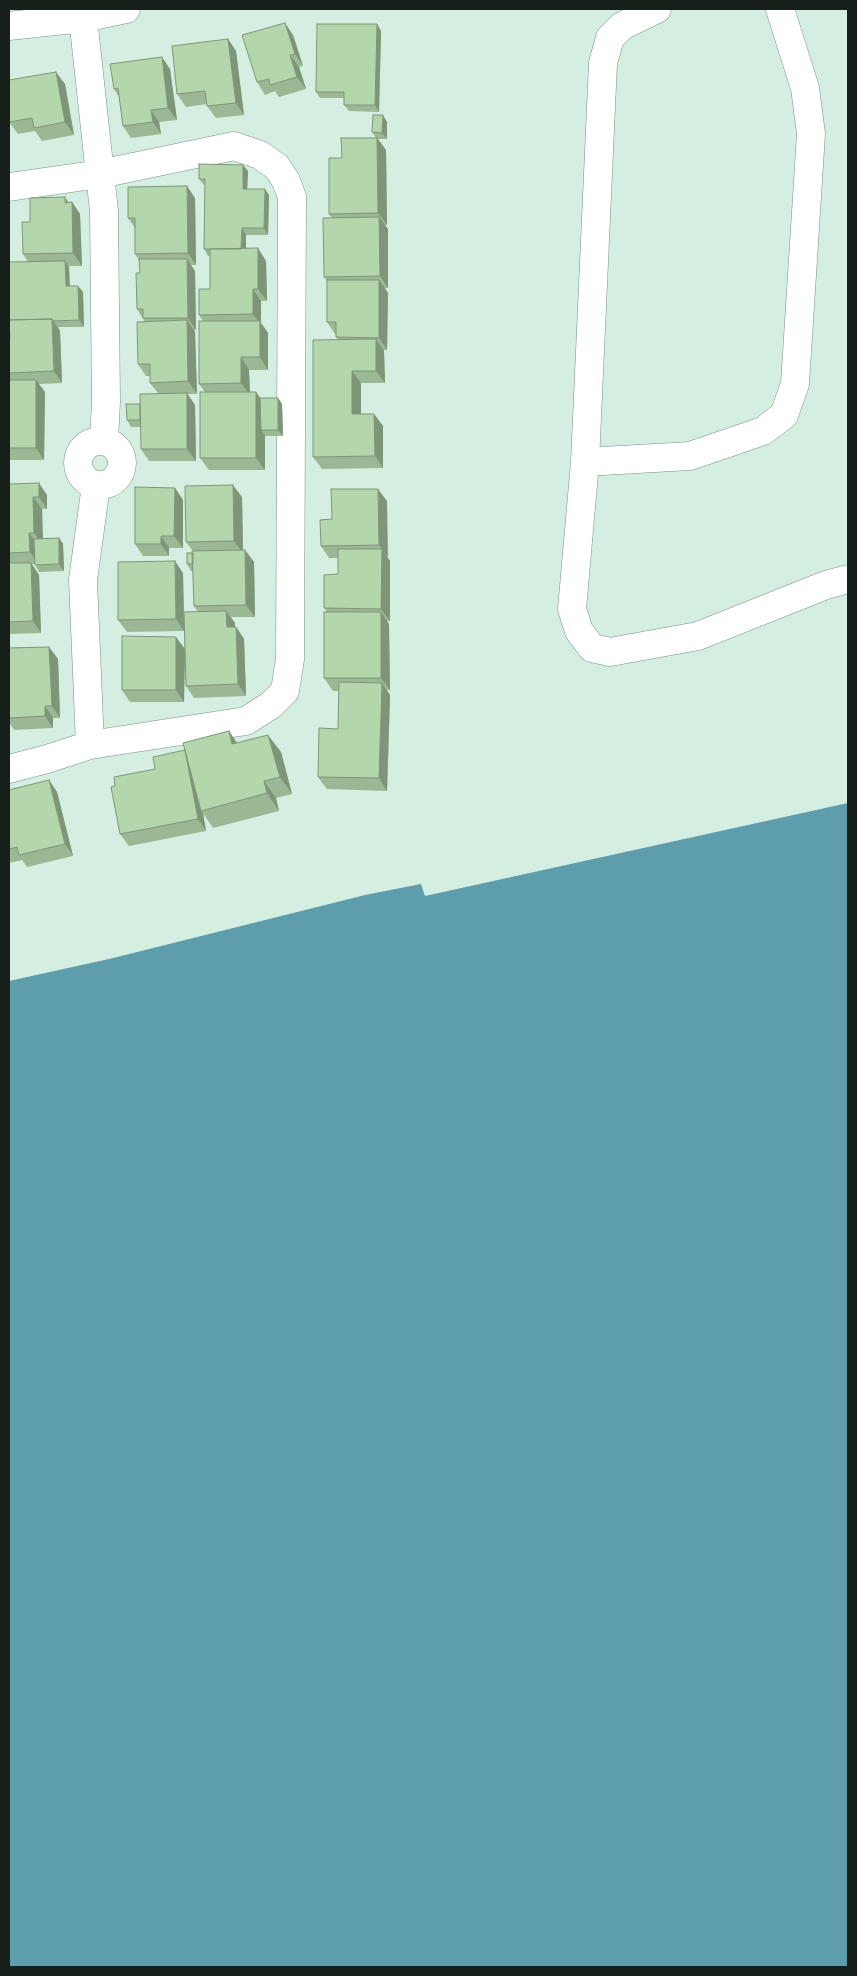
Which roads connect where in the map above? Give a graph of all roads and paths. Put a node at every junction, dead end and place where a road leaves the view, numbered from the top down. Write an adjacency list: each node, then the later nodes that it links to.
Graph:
1 (126, 9): 4 (street)
2 (657, 9): 8 (street)
3 (780, 9): 8 (street)
4 (83, 18): 5 (street); 6 (street)
5 (9, 26)
6 (100, 174): 7 (street); 10 (street); 10 (street)
7 (9, 187)
8 (585, 462): 9 (street)
9 (848, 579)
10 (90, 745): 11 (street)
11 (9, 769)

